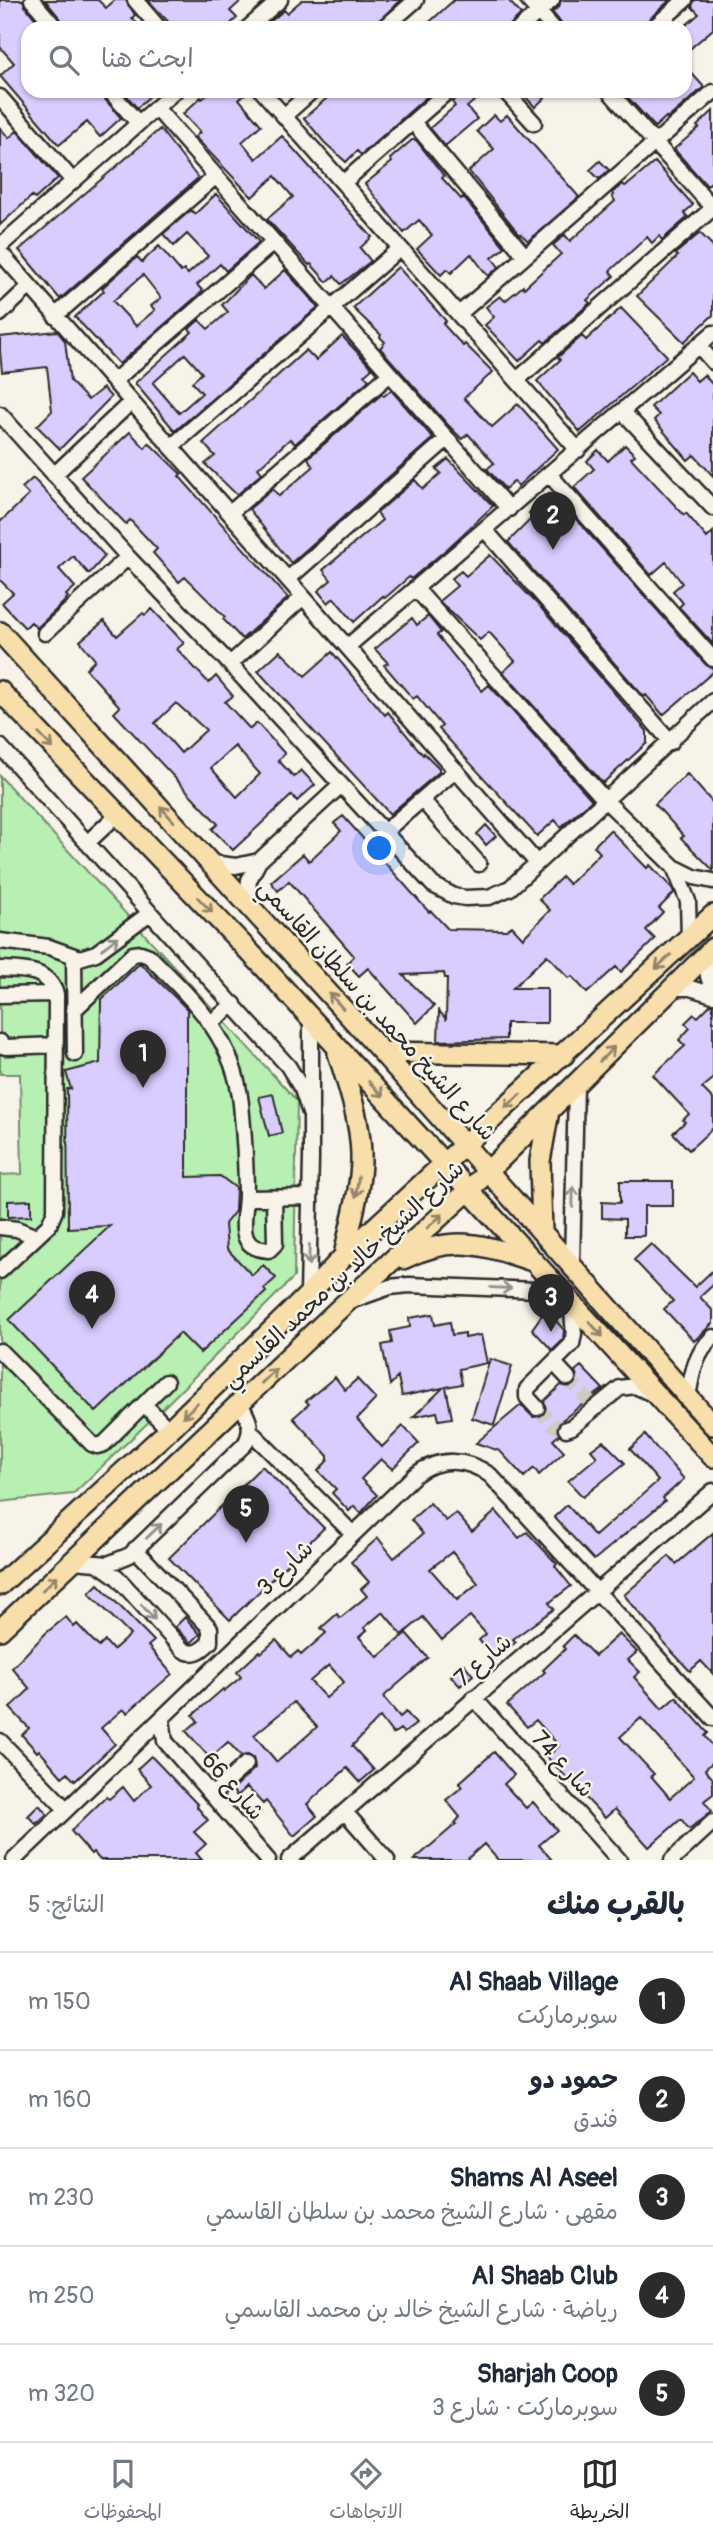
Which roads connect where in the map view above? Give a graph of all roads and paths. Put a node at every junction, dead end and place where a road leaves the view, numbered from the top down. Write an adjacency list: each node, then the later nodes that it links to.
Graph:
1 (32, 0): 9 (street)
2 (135, 0): 10 (street)
3 (416, 0): 12 (street)
4 (528, 0): 8 (street)
5 (552, 0): 8 (street)
6 (685, 0): 15 (street)
7 (272, 2): 11 (street)
8 (539, 11): 13 (street); 14 (street)
9 (50, 21)
10 (153, 21)
11 (254, 21)
12 (392, 21)
13 (528, 21)
14 (547, 21)
15 (661, 21)
16 (713, 92): 30 (street)
17 (0, 97): 32 (street)
18 (116, 98): 28 (street)
19 (167, 98): 25 (street)
20 (268, 98): 26 (street)
21 (305, 98): 26 (street)
22 (440, 98): 27 (street)
23 (511, 98): 29 (street)
24 (615, 98): 30 (street)
25 (156, 108): 28 (street); 31 (street)
26 (284, 116): 33 (street)
27 (413, 122): 33 (street); 39 (street)
28 (138, 123): 32 (street)
29 (534, 123)
30 (655, 143): 34 (street); 39 (street)
31 (216, 176): 35 (street); 44 (street)
32 (73, 181): 36 (street)
33 (343, 183): 37 (street)
34 (713, 208): 49 (street)
35 (274, 242): 41 (street); 50 (street)
36 (0, 246)
37 (400, 248): 41 (street); 43 (street)
38 (0, 252): 40 (street)
39 (525, 256): 43 (street)
40 (30, 286): 42 (street); 44 (street)
41 (332, 307): 48 (street); 55 (street)
42 (0, 314)
43 (459, 314): 49 (street)
44 (55, 316): 50 (street)
45 (713, 333): 46 (street)
46 (699, 346): 47 (street); 52 (street)
47 (713, 362)
48 (390, 374): 54 (street); 61 (street)
49 (517, 380): 56 (street)
50 (114, 381): 51 (street)
51 (131, 402): 55 (street); 58 (street)
52 (623, 412): 56 (street); 59 (street)
53 (0, 414): 58 (street)
54 (447, 439): 60 (street); 64 (street)
55 (171, 447): 61 (street)
56 (578, 450): 57 (street)
57 (550, 474): 60 (street); 70 (street)
58 (54, 475): 63 (street)
59 (713, 508)
60 (509, 509): 62 (street)
61 (230, 513): 64 (street)
62 (485, 530): 65 (street); 74 (street)
63 (128, 557): 68 (street); 71 (street)
64 (288, 579): 66 (street)
65 (416, 589): 69 (street); 79 (street)
66 (303, 597): 69 (street); 71 (street)
67 (0, 632): 84 (main road, شارع الشيخ محمد بن سلطان القاسمي, one-way to 67)
68 (45, 633)
69 (348, 647): 76 (street)
70 (713, 659)
71 (230, 664): 77 (street)
72 (0, 691): 80 (main road, one-way to 80)
73 (713, 701): 74 (street)
74 (671, 742): 79 (street)
75 (0, 746): 82 (street)
76 (456, 770): 78 (street); 85 (street)
77 (341, 785): 81 (street); 83 (street)
78 (422, 800): 81 (street); 86 (street)
79 (606, 802): 85 (street); 87 (street)
80 (118, 814): 82 (street); 103 (main road, one-way to 103)
81 (383, 833): 85 (street)
82 (87, 843): 90 (street)
83 (259, 861): 84 (street); 89 (street)
84 (212, 863): 89 (main road, شارع الشيخ محمد بن سلطان القاسمي)
85 (537, 863)
86 (479, 864)
87 (674, 867): 88 (street); 92 (street)
88 (713, 881)
89 (247, 902): 108 (main road, شارع الشيخ محمد بن سلطان القاسمي, one-way to 89)
90 (150, 913): 95 (street, one-way to 90); 101 (street)
91 (713, 915): 92 (main road, شارع الشيخ خالد بن محمد القاسمي)
92 (689, 938): 110 (main road, شارع الشيخ خالد بن محمد القاسمي, one-way to 110)
93 (0, 941): 95 (street)
94 (710, 952): 97 (main road, شارع الشيخ خالد بن محمد القاسمي); 99 (street)
95 (74, 957): 102 (street)
96 (0, 969): 98 (street)
97 (673, 988): 99 (street); 111 (main road, شارع الشيخ خالد بن محمد القاسمي, one-way to 97)
98 (56, 994): 100 (street); 106 (street)
99 (713, 994)
100 (0, 995)
101 (233, 1004): 104 (street); 113 (street)
102 (74, 1010): 104 (street); 109 (street)
103 (311, 1020): 107 (main road); 113 (street)
104 (211, 1023): 119 (street)
105 (0, 1042): 106 (street)
106 (56, 1045): 123 (street)
107 (337, 1048): 115 (main road, one-way to 115); 124 (main road, one-way to 124)
108 (382, 1052): 110 (main road); 114 (main road, شارع الشيخ محمد بن سلطان القاسمي)
109 (75, 1054)
110 (564, 1055): 114 (main road, شارع الشيخ خالد بن محمد القاسمي, one-way to 114)
111 (576, 1085): 112 (main road, شارع الشيخ خالد بن محمد القاسمي); 126 (street, one-way to 111)
112 (549, 1111): 116 (main road, شارع الشيخ خالد بن محمد القاسمي); 122 (main road)
113 (310, 1113): 118 (street)
114 (466, 1144): 115 (main road, شارع الشيخ خالد بن محمد القاسمي); 116 (main road, شارع الشيخ محمد بن سلطان القاسمي)
115 (446, 1163): 117 (main road); 124 (main road, شارع الشيخ خالد بن محمد القاسمي)
116 (489, 1171): 117 (main road, شارع الشيخ خالد بن محمد القاسمي); 122 (main road, شارع الشيخ محمد بن سلطان القاسمي)
117 (469, 1191): 125 (main road); 127 (main road, شارع الشيخ خالد بن محمد القاسمي, one-way to 117)
118 (310, 1197): 120 (street); 129 (street, one-way to 129)
119 (246, 1198): 120 (street); 120 (street)
120 (274, 1198)
121 (0, 1227): 123 (street)
122 (542, 1232): 126 (main road, شارع الشيخ محمد بن سلطان القاسمي)
123 (36, 1237): 128 (street)
124 (344, 1256): 129 (main road, شارع الشيخ خالد بن محمد القاسمي)
125 (534, 1262): 127 (main road); 130 (main road)
126 (572, 1265): 138 (main road, شارع الشيخ محمد بن سلطان القاسمي)
127 (380, 1270): 131 (main road, شارع الشيخ خالد بن محمد القاسمي)
128 (0, 1271)
129 (308, 1295): 144 (main road, شارع الشيخ خالد بن محمد القاسمي, one-way to 144)
130 (566, 1296): 131 (street, one-way to 130); 134 (street); 137 (main road, one-way to 137)
131 (339, 1308): 140 (main road, شارع الشيخ خالد بن محمد القاسمي, one-way to 131)
132 (713, 1337): 138 (street)
133 (0, 1351): 139 (street)
134 (554, 1363): 135 (street); 141 (street)
135 (568, 1378)
136 (166, 1382): 139 (street)
137 (658, 1396): 143 (street); 146 (main road)
138 (688, 1397): 142 (main road, شارع الشيخ محمد بن سلطان القاسمي)
139 (144, 1404): 144 (street)
140 (240, 1404): 145 (street); 150 (main road, شارع الشيخ خالد بن محمد القاسمي)
141 (537, 1408)
142 (713, 1425)
143 (566, 1429)
144 (169, 1430): 152 (main road, شارع الشيخ خالد بن محمد القاسمي)
145 (250, 1431): 148 (street); 149 (street, one-way to 145)
146 (713, 1457)
147 (711, 1490): 154 (street, شارع 7)
148 (353, 1534): 154 (street, شارع 3); 158 (street, شارع 3)
149 (135, 1549): 151 (street); 151 (street, one-way to 149)
150 (73, 1561): 151 (street); 155 (main road, شارع الشيخ خالد بن محمد القاسمي, one-way to 150)
151 (100, 1565)
152 (7, 1572): 153 (main road, شارع الشيخ خالد بن محمد القاسمي)
153 (0, 1585)
154 (596, 1591): 156 (street, شارع 7); 157 (street, شارع 3)
155 (0, 1630)
156 (474, 1698): 165 (street, شارع 7); 171 (street, شارع 74)
157 (713, 1718)
158 (162, 1719): 159 (street, شارع 3); 161 (street)
159 (144, 1736): 161 (street); 164 (street, شارع 3)
160 (0, 1741): 164 (street)
161 (164, 1741): 163 (street, شارع 66)
162 (246, 1764): 163 (street)
163 (212, 1796): 168 (street, شارع 66)
164 (66, 1809): 167 (street, شارع 3)
165 (345, 1812): 169 (street, شارع 7); 170 (street)
166 (713, 1822): 172 (street)
167 (14, 1860)
168 (268, 1860)
169 (289, 1860)
170 (387, 1860)
171 (619, 1860)
172 (672, 1860)

